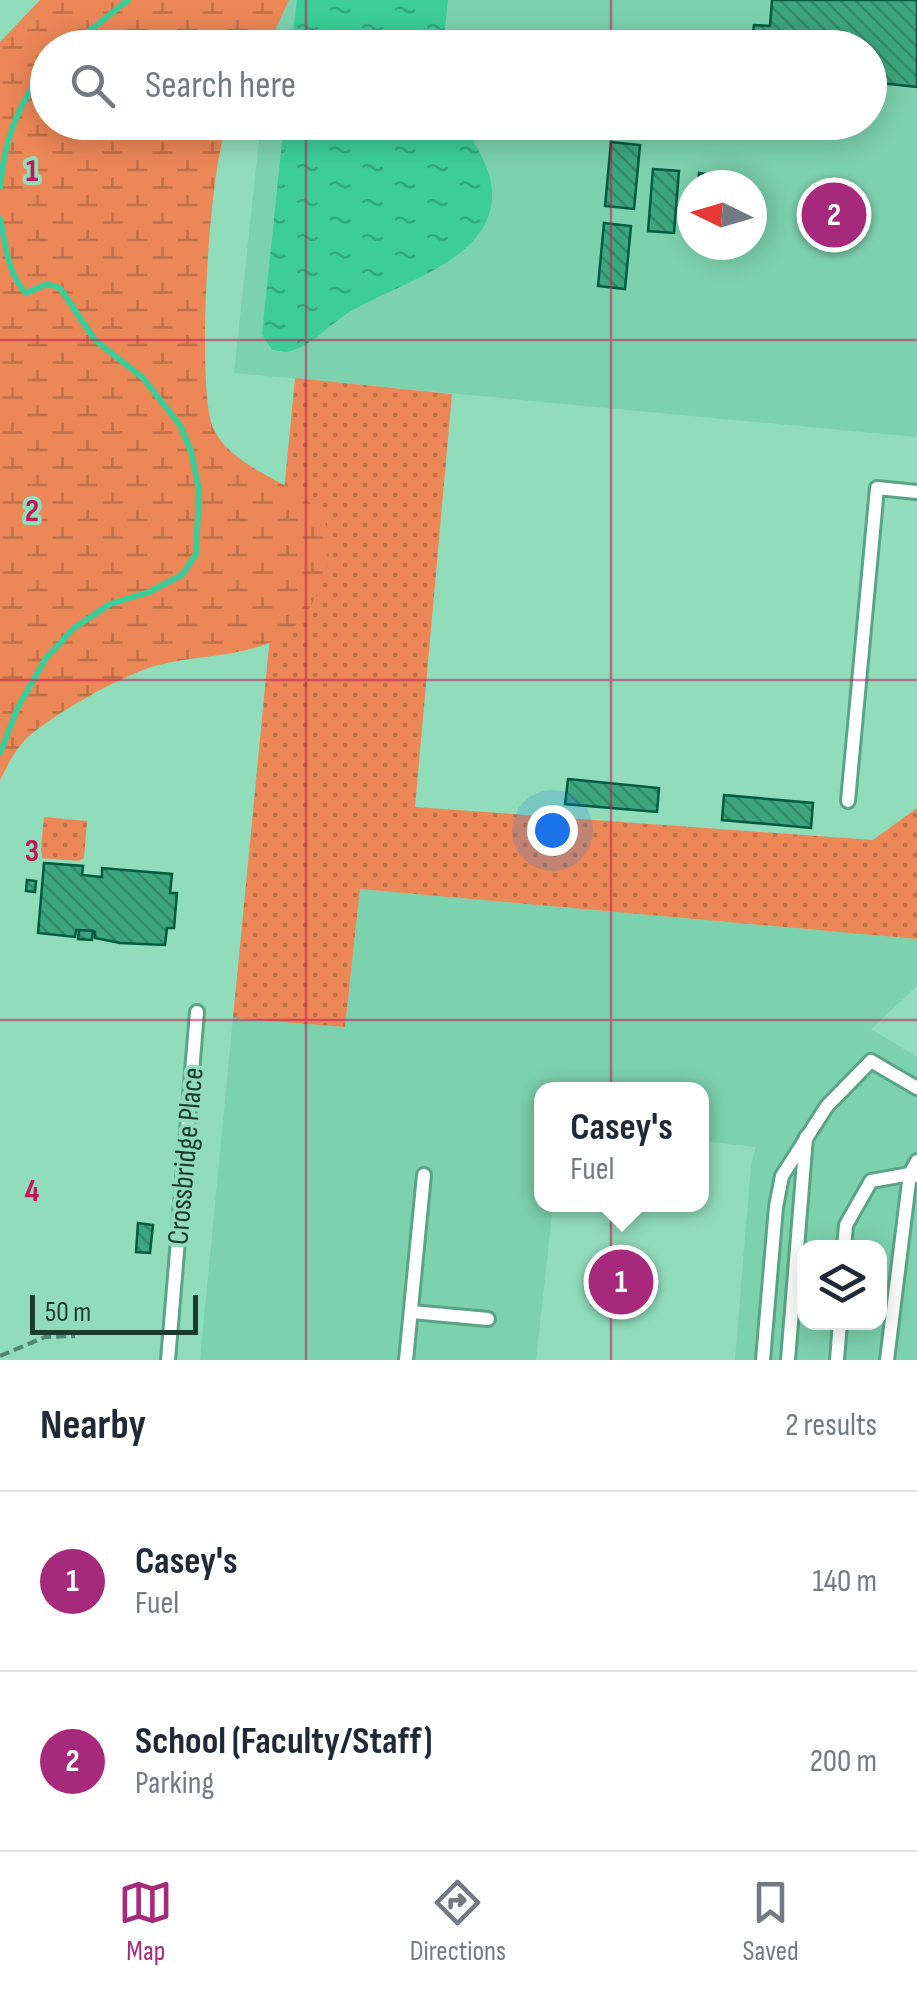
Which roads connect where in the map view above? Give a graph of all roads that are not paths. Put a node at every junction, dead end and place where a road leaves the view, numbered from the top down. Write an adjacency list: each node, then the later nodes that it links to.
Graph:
1 (917, 492): 2 (lane)
2 (848, 802)
3 (197, 1012): 12 (lane, Crossbridge Place)
4 (917, 1088): 5 (lane)
5 (806, 1134): 14 (lane); 15 (lane)
6 (915, 1170): 8 (lane); 17 (lane)
7 (424, 1175): 9 (lane)
8 (845, 1240)
9 (412, 1312): 10 (lane); 13 (lane)
10 (488, 1319)
11 (840, 1330): 16 (lane)
12 (168, 1360)
13 (406, 1360)
14 (763, 1360)
15 (788, 1360)
16 (838, 1360)
17 (887, 1360)

